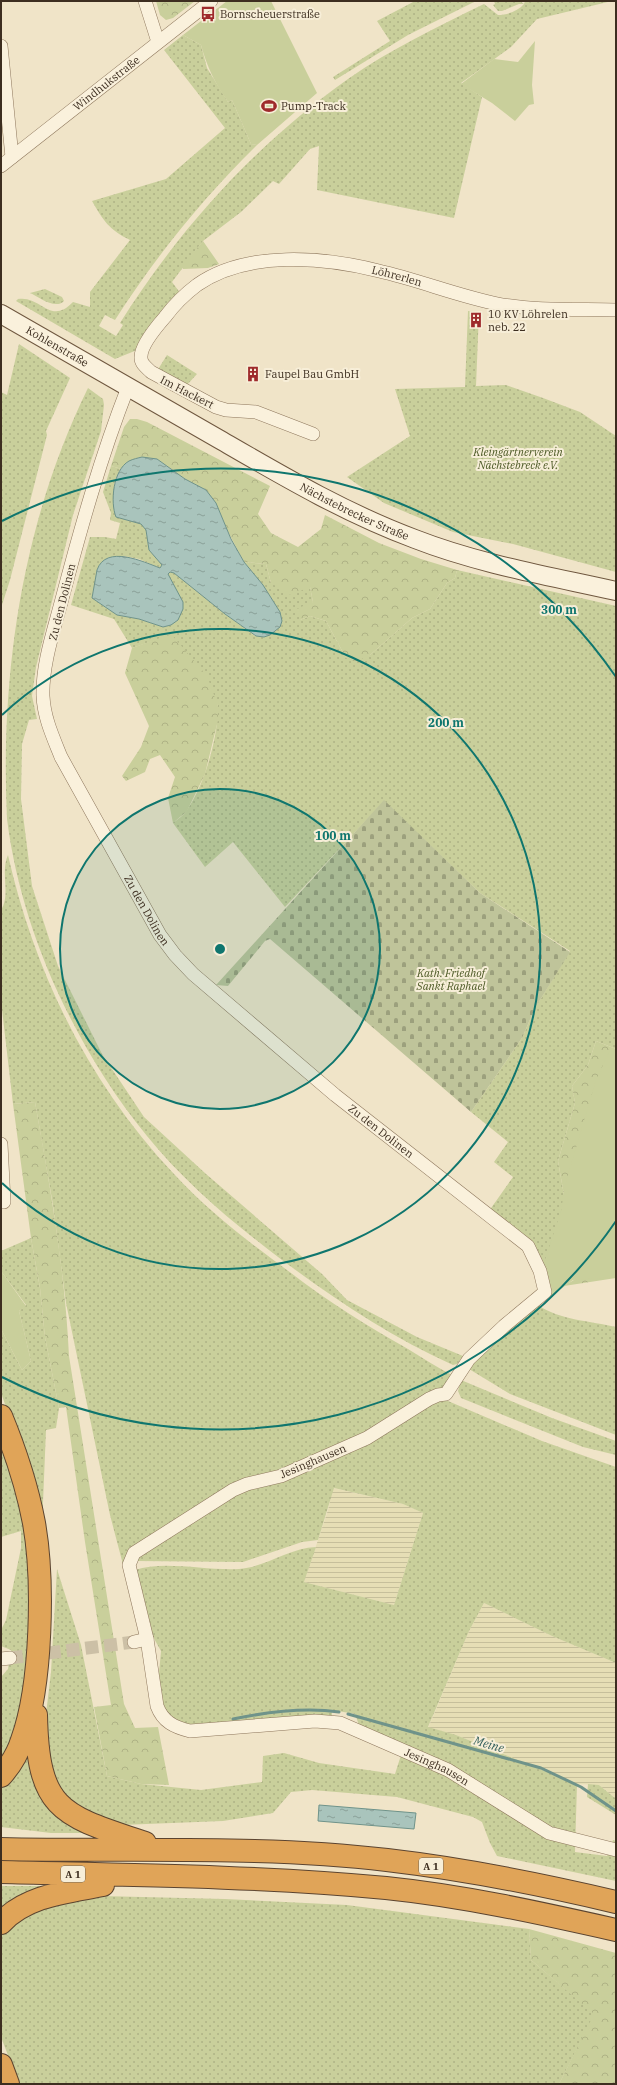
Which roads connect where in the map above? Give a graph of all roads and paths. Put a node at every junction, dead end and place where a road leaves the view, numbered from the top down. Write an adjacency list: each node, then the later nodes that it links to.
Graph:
1 (145, 1): 3 (street)
2 (211, 1): 3 (street, Windhukstraße)
3 (158, 42): 5 (street, Windhukstraße)
4 (1, 46): 5 (street)
5 (12, 157): 6 (street, Windhukstraße)
6 (1, 166)
7 (183, 297): 8 (street, Löhrerlen); 11 (street, Im Hackert)
8 (616, 310)
9 (1, 314): 10 (main road, Kohlenstraße)
10 (121, 383): 12 (main road, Nächstebrecker Straße); 15 (street, Zu den Dolinen)
11 (313, 434)
12 (616, 591)
13 (1, 1144): 14 (street)
14 (1, 1202)
15 (545, 1292): 21 (street, Jesinghausen)
16 (1, 1416): 17 (highway)
17 (35, 1676): 18 (highway); 20 (highway)
18 (1, 1776)
19 (1, 1848): 20 (highway, A 1)
20 (163, 1849): 24 (highway, A 1)
21 (616, 1850)
22 (1, 1872): 23 (highway, A 1)
23 (145, 1875): 25 (highway); 26 (highway, A 1)
24 (616, 1902)
25 (1, 1923)
26 (616, 1930)
27 (1, 2065): 28 (highway)
28 (8, 2084)

